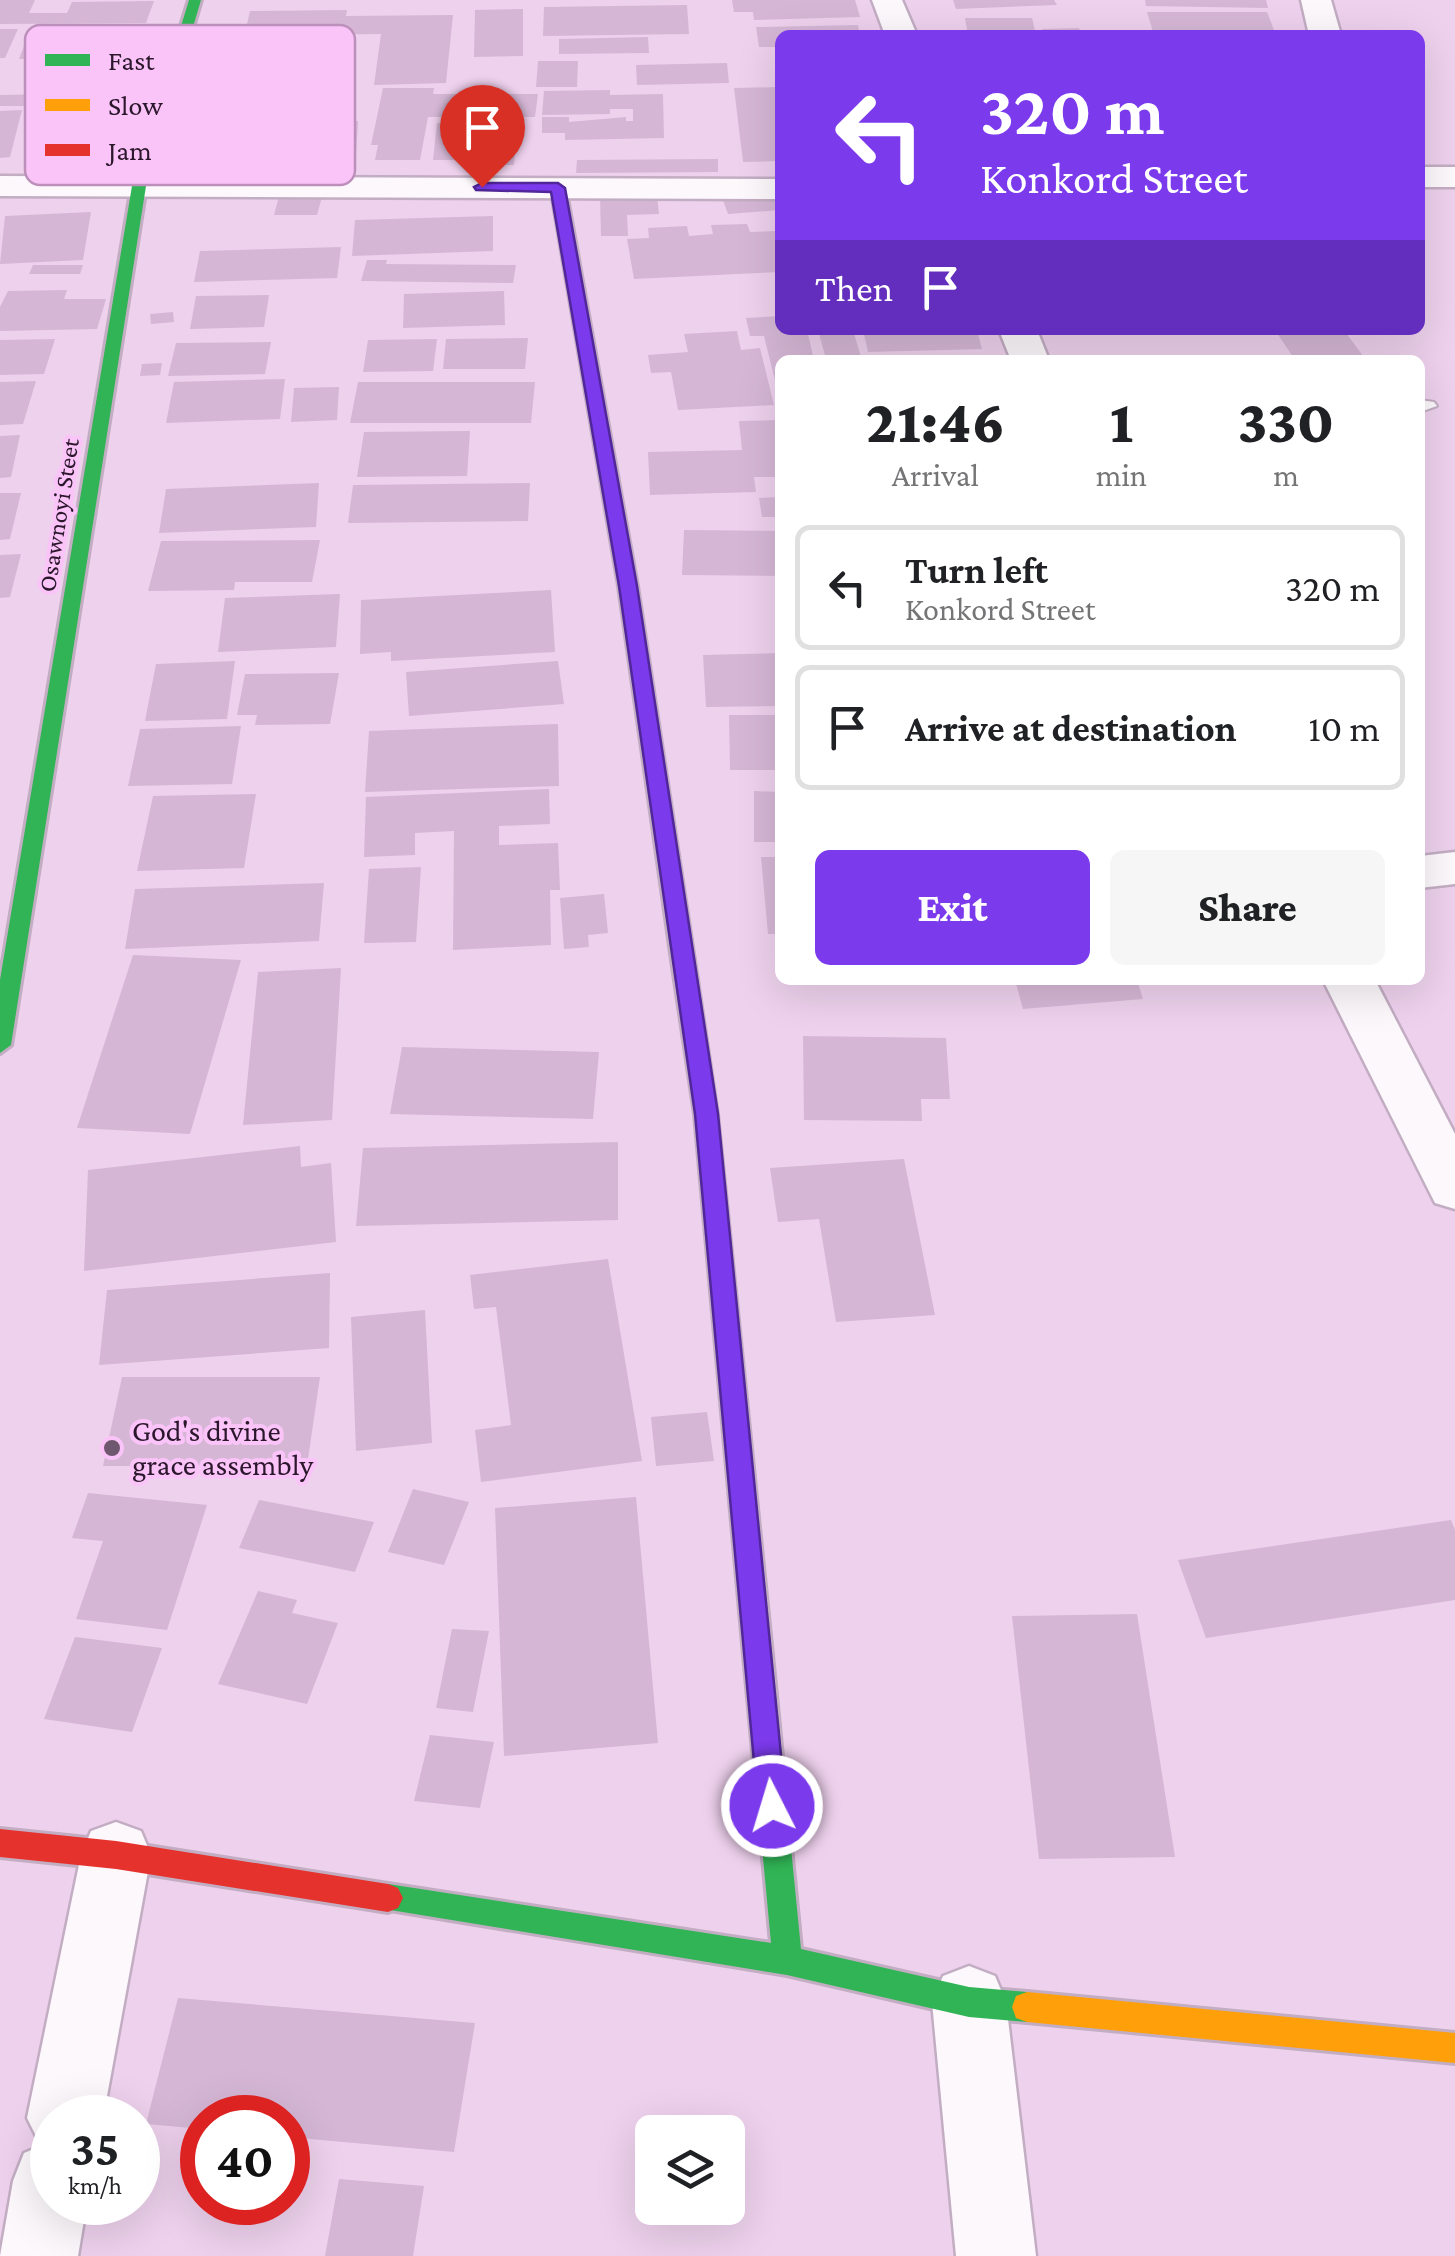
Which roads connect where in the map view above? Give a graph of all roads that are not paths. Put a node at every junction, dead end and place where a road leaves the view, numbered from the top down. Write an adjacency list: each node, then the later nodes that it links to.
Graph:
1 (195, 0): 4 (street, Osawnoyi Steet)
2 (887, 0): 5 (street)
3 (1316, 0): 6 (street)
4 (187, 25)
5 (899, 30)
6 (1325, 30)
7 (1425, 177): 8 (street)
8 (1455, 177)
9 (0, 186): 10 (street)
10 (138, 186): 11 (street); 16 (street, Osawnoyi Steet)
11 (558, 188): 12 (street); 20 (street)
12 (775, 189)
13 (1455, 868): 14 (street)
14 (1425, 871)
15 (1352, 985): 17 (street)
16 (0, 1045)
17 (1455, 1188)
18 (0, 1844): 19 (street)
19 (116, 1856): 20 (street); 23 (street)
20 (786, 1960): 21 (street)
21 (969, 2002): 22 (street); 26 (street)
22 (1455, 2048)
23 (69, 2095)
24 (44, 2225): 25 (street)
25 (38, 2256)
26 (996, 2256)

